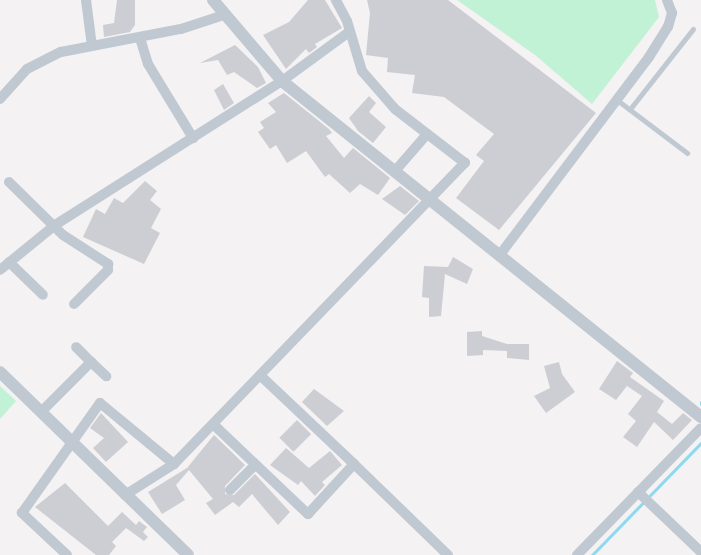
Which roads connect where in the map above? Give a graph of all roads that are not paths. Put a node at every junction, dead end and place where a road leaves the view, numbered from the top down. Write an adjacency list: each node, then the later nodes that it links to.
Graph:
1 (86, 0): 9 (street)
2 (213, 0): 5 (street)
3 (336, 0): 7 (street)
4 (667, 0): 12 (street)
5 (224, 16): 8 (street); 10 (street)
6 (693, 30): 13 (lane)
7 (349, 32): 10 (street); 14 (street)
8 (140, 38): 9 (street); 15 (street)
9 (92, 46): 11 (street)
10 (282, 81): 15 (street); 17 (street)
11 (0, 99)
12 (617, 100): 13 (lane); 21 (street)
13 (630, 110): 16 (lane)
14 (427, 134): 17 (street); 19 (street)
15 (193, 138): 20 (street)
16 (687, 153)
17 (395, 171): 19 (street)
18 (9, 182): 20 (street)
19 (430, 201): 21 (street); 30 (street)
20 (55, 225): 22 (street); 25 (street)
21 (499, 256): 32 (street)
22 (9, 262): 23 (street); 24 (street)
23 (0, 270)
24 (43, 296)
25 (74, 304)
26 (76, 347): 27 (street)
27 (91, 362): 29 (street); 31 (street)
28 (0, 372): 31 (street)
29 (106, 376)
30 (260, 376): 33 (street); 37 (street)
31 (41, 412): 35 (street)
32 (700, 413)
33 (213, 424): 36 (street); 38 (street)
34 (701, 428): 40 (street)
35 (70, 441): 36 (street); 41 (street); 43 (street)
36 (174, 464): 41 (street)
37 (354, 464): 38 (street); 45 (street)
38 (255, 465): 39 (street)
39 (230, 490)
40 (638, 492): 42 (street); 46 (street)
41 (125, 495): 44 (street)
42 (701, 552)
43 (67, 555)
44 (188, 555)
45 (448, 555)
46 (577, 555)

